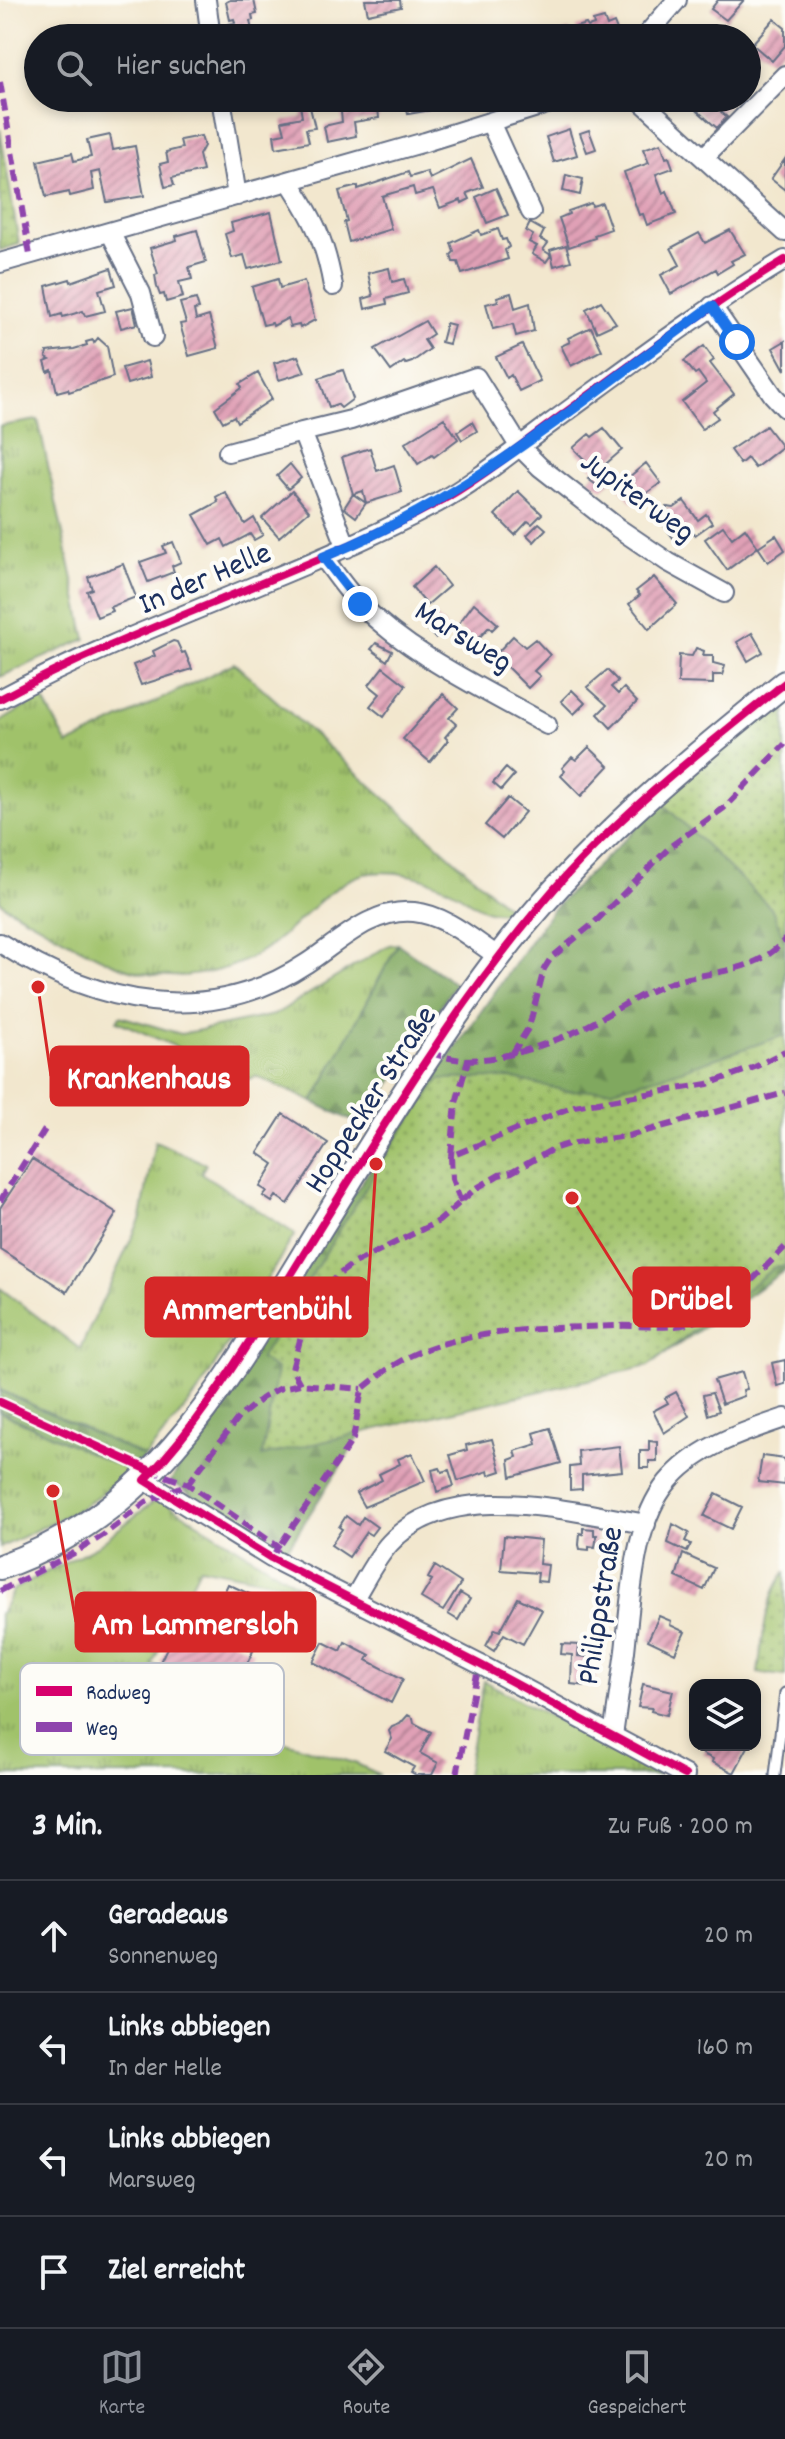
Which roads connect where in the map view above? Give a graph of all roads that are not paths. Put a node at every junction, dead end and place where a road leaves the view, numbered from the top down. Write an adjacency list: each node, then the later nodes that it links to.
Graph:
1 (206, 0): 3 (street)
2 (677, 0): 4 (street)
3 (209, 24)
4 (656, 24)
5 (785, 75): 6 (street)
6 (761, 99)
7 (223, 112): 14 (street)
8 (522, 112): 11 (street)
9 (654, 112): 12 (street)
10 (748, 112): 12 (street)
11 (490, 122): 13 (street); 15 (street)
12 (704, 157): 17 (street)
13 (289, 181): 14 (street); 20 (street)
14 (237, 196): 16 (street)
15 (531, 212)
16 (110, 232): 19 (street); 22 (street)
17 (785, 232)
18 (785, 260): 21 (street, In der Helle)
19 (0, 263)
20 (333, 286)
21 (712, 306): 23 (street); 25 (street, In der Helle)
22 (153, 337)
23 (785, 408)
24 (302, 432): 25 (street); 26 (street); 27 (street)
25 (519, 446): 27 (street, In der Helle); 29 (street, Jupiterweg)
26 (228, 452)
27 (347, 548): 28 (street, In der Helle)
28 (323, 557): 31 (street, In der Helle); 32 (street, Marsweg)
29 (724, 593)
30 (785, 683): 34 (street, Hoppecker Straße)
31 (0, 699)
32 (547, 725)
33 (0, 943): 34 (street)
34 (499, 957): 36 (street, Hoppecker Straße)
35 (785, 1418): 37 (street, Philippstraße)
36 (145, 1480): 38 (street, Hoppecker Straße); 39 (street)
37 (646, 1524): 39 (street); 41 (street, Philippstraße)
38 (0, 1567)
39 (353, 1600): 41 (street)
40 (785, 1693): 43 (lane)
41 (613, 1736): 42 (street)
42 (685, 1775)
43 (775, 1775)

